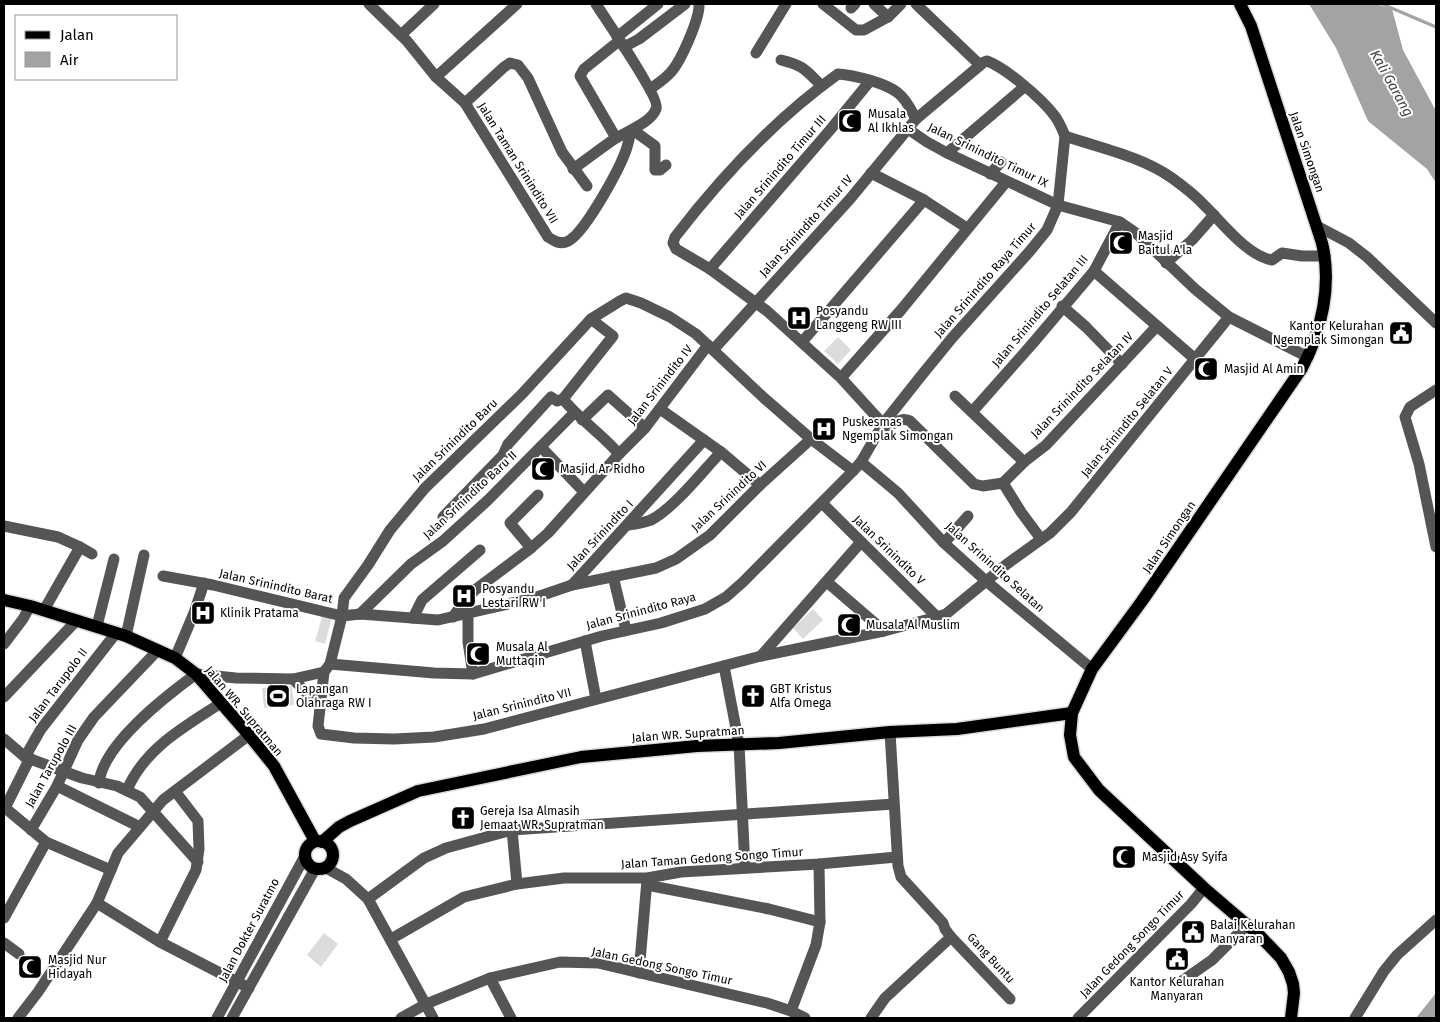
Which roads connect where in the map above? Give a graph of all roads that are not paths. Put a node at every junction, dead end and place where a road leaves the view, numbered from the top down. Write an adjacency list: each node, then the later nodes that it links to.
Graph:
1 (369, 4): 15 (street)
2 (434, 4): 15 (street)
3 (517, 4): 20 (street)
4 (596, 4): 16 (street)
5 (658, 4): 16 (street)
6 (685, 4): 16 (street)
7 (700, 4): 24 (street)
8 (786, 4): 17 (street)
9 (823, 4): 14 (street)
10 (874, 4): 14 (street)
11 (901, 4): 14 (street)
12 (916, 4): 19 (street)
13 (1240, 4): 43 (main road, Jalan Simongan)
14 (888, 17)
15 (401, 35): 20 (street)
16 (620, 42): 24 (street); 30 (street)
17 (756, 54)
18 (781, 60): 22 (street)
19 (980, 65): 23 (street); 26 (street, Jalan Srinindito Timur IV)
20 (436, 77): 25 (street)
21 (870, 81): 22 (street); 26 (street); 47 (street, Jalan Srinindito Timur III)
22 (826, 83): 47 (street)
23 (1024, 87): 29 (street); 31 (street)
24 (650, 89): 28 (street)
25 (465, 103): 28 (street, Jalan Taman Srinindito VII); 34 (street)
26 (916, 119): 27 (street, Jalan Srinindito Timur IV)
27 (908, 129): 31 (street, Jalan Srinindito Timur IX); 35 (street, Jalan Srinindito Timur IV)
28 (632, 130): 30 (street); 33 (street)
29 (1065, 136): 40 (street, Jalan Srinindito Raya Timur); 41 (street)
30 (616, 138): 34 (street)
31 (947, 153): 36 (street, Jalan Srinindito Timur IX)
32 (1001, 162): 36 (street)
33 (666, 165)
34 (573, 169): 38 (street)
35 (871, 173): 39 (street); 49 (street, Jalan Srinindito Timur IV)
36 (990, 174): 37 (street, Jalan Srinindito Timur IX)
37 (1006, 182): 40 (street, Jalan Srinindito Timur IX); 44 (street)
38 (586, 186)
39 (924, 200): 44 (street); 55 (street)
40 (1058, 205): 42 (street, Jalan Srinindito Timur IX); 67 (street, Jalan Srinindito Raya Timur)
41 (1214, 215): 45 (street); 46 (street)
42 (1120, 222): 46 (street); 48 (street, Jalan Srinindito Selatan III)
43 (1318, 226): 45 (main road, Jalan Simongan); 53 (street)
44 (967, 228): 60 (street)
45 (1325, 256): 57 (main road, Jalan Simongan)
46 (1166, 263): 51 (street)
47 (710, 269): 49 (street)
48 (1094, 271): 50 (street, Jalan Srinindito Selatan III); 54 (street)
49 (756, 302): 55 (street); 56 (street, Jalan Srinindito Timur IV)
50 (1062, 306): 59 (street); 65 (street, Jalan Srinindito Selatan III)
51 (1229, 317): 57 (street); 58 (street, Jalan Srinindito Selatan V)
52 (591, 319): 56 (street, Jalan Srinindito Baru); 63 (street); 106 (street, Jalan Srinindito Baru)
53 (1436, 323)
54 (1157, 326): 58 (street); 59 (street, Jalan Srinindito Selatan IV)
55 (802, 342): 60 (street)
56 (710, 347): 64 (street, Jalan Srinindito IV); 69 (street, Jalan Srinindito IV)
57 (1308, 358): 122 (main road, Jalan Simongan)
58 (1195, 360): 85 (street, Jalan Srinindito Selatan V)
59 (1122, 364): 74 (street, Jalan Srinindito Selatan IV)
60 (841, 378): 67 (street)
61 (1436, 390): 89 (street)
62 (955, 396): 65 (street)
63 (563, 399): 66 (street); 82 (street)
64 (660, 409): 68 (street, Jalan Srinindito IV); 70 (street)
65 (972, 412): 74 (street)
66 (578, 417): 68 (street, Jalan Srinindito Baru II); 71 (street, Jalan Srinindito Baru II); 73 (street)
67 (883, 424): 75 (street, Jalan Srinindito Raya); 76 (street)
68 (646, 428): 73 (street, Jalan Srinindito IV)
69 (811, 438): 75 (street, Jalan Srinindito IV); 77 (street, Jalan Srinindito VI)
70 (704, 440): 72 (street); 83 (street, Jalan Srinindito I)
71 (542, 447): 78 (street); 104 (street, Jalan Srinindito Baru II)
72 (721, 452): 77 (street); 83 (street)
73 (619, 454): 78 (street, Jalan Srinindito IV)
74 (1024, 462): 76 (street, Jalan Srinindito Selatan IV)
75 (857, 467): 80 (street, Jalan Srinindito Raya); 87 (street, Jalan Srinindito Selatan)
76 (1003, 483): 85 (street)
77 (760, 485): 96 (street, Jalan Srinindito VI)
78 (584, 492): 90 (street, Jalan Srinindito IV)
79 (538, 495): 90 (street)
80 (822, 503): 86 (street, Jalan Srinindito V); 112 (street, Jalan Srinindito Raya)
81 (968, 516): 87 (street)
82 (443, 517)
83 (628, 525): 100 (street, Jalan Srinindito I)
84 (4, 526): 88 (street)
85 (1041, 539): 97 (street, Jalan Srinindito Selatan V)
86 (862, 542): 98 (street); 107 (street, Jalan Srinindito V)
87 (944, 543): 97 (street, Jalan Srinindito Selatan)
88 (80, 547): 92 (street); 103 (street)
89 (1436, 547)
90 (531, 548): 108 (street, Jalan Srinindito IV)
91 (480, 550): 109 (street)
92 (92, 554)
93 (114, 559): 111 (street)
94 (139, 562): 114 (street)
95 (163, 576): 99 (street, Jalan Srinindito Barat)
96 (613, 576): 100 (street, Jalan Srinindito VI); 112 (street)
97 (986, 581): 107 (street, Jalan Srinindito VII); 122 (street, Jalan Srinindito Selatan)
98 (828, 582): 113 (street); 118 (street)
99 (204, 584): 106 (street, Jalan Srinindito Barat); 119 (street, Jalan Srinindito Barat)
100 (572, 585): 105 (street, Jalan Srinindito I)
101 (4, 600): 102 (main road, Jalan WR. Supratman)
102 (30, 606): 103 (main road, Jalan WR. Supratman); 116 (street)
103 (44, 610): 110 (main road, Jalan WR. Supratman)
104 (360, 614): 106 (street, Jalan Srinindito I); 109 (street, Jalan Srinindito I)
105 (468, 614): 108 (street, Jalan Srinindito I); 124 (street)
106 (342, 616): 121 (street, Jalan Srinindito Baru)
107 (938, 616): 113 (street, Jalan Srinindito VII)
108 (454, 617): 109 (street, Jalan Srinindito I)
109 (413, 618)
110 (77, 620): 111 (main road, Jalan WR. Supratman); 126 (street)
111 (97, 626): 114 (main road, Jalan WR. Supratman)
112 (626, 630): 115 (street, Jalan Srinindito Raya)
113 (884, 631): 118 (street, Jalan Srinindito VII)
114 (121, 634): 117 (main road, Jalan WR. Supratman); 136 (street, Jalan Tarupolo II)
115 (585, 640): 124 (street, Jalan Srinindito Raya); 127 (street)
116 (4, 644)
117 (158, 650): 119 (main road, Jalan WR. Supratman); 137 (street, Jalan Tarupolo III)
118 (762, 656): 120 (street, Jalan Srinindito VII)
119 (175, 658): 123 (main road, Jalan WR. Supratman)
120 (724, 666): 127 (street, Jalan Srinindito VII); 135 (street)
121 (327, 668): 124 (street, Jalan Srinindito Raya); 125 (street, Jalan Srinindito Raya); 129 (street, Jalan Srinindito Baru)
122 (1092, 669): 130 (main road, Jalan Simongan)
123 (196, 674): 125 (street, Jalan Srinindito Raya); 128 (main road, Jalan WR. Supratman); 138 (street)
124 (473, 674)
125 (294, 679): 129 (street)
126 (4, 697)
127 (596, 699): 133 (street, Jalan Srinindito VII)
128 (221, 703): 132 (main road, Jalan WR. Supratman); 140 (street)
129 (320, 707): 133 (street, Jalan Srinindito Baru)
130 (1072, 713): 131 (main road, Jalan WR. Supratman); 160 (main road, Jalan Simongan)
131 (890, 732): 135 (main road, Jalan WR. Supratman); 142 (street, Gang Buntu)
132 (249, 734): 141 (street); 150 (main road, Jalan WR. Supratman)
133 (323, 735)
134 (4, 739): 136 (street)
135 (739, 744): 145 (street); 150 (main road, Jalan WR. Supratman)
136 (28, 758): 137 (street); 143 (street, Jalan Tarupolo II)
137 (64, 772): 138 (street); 139 (street, Jalan Tarupolo III)
138 (99, 783): 140 (street)
139 (57, 786): 146 (street); 147 (street, Jalan Tarupolo III)
140 (127, 790): 144 (street)
141 (175, 790): 144 (street); 153 (street)
142 (894, 804): 145 (street); 152 (street, Gang Buntu)
143 (4, 807): 147 (street)
144 (152, 812): 146 (street); 153 (street)
145 (743, 814): 148 (street); 156 (street)
146 (140, 827): 157 (street)
147 (31, 830): 149 (street)
148 (512, 830): 159 (street); 161 (street)
149 (46, 842): 157 (street); 163 (street)
150 (318, 842): 151 (main road); 155 (main road)
151 (305, 856): 155 (main road); 175 (street, Jalan Dokter Suratmo)
152 (897, 857): 154 (street, Jalan Taman Gedong Songo Timur); 167 (street, Gang Buntu)
153 (198, 862): 169 (street)
154 (819, 864): 156 (street, Jalan Taman Gedong Songo Timur); 165 (street)
155 (321, 868): 161 (street); 176 (street)
156 (745, 868): 158 (street, Jalan Taman Gedong Songo Timur)
157 (110, 870): 162 (street)
158 (647, 882): 159 (street, Jalan Taman Gedong Songo Timur); 165 (street); 172 (street)
159 (517, 884): 168 (street, Jalan Taman Gedong Songo Timur)
160 (1204, 888): 166 (main road, Jalan Simongan); 188 (street, Jalan Gedong Songo Timur)
161 (368, 899): 168 (street)
162 (97, 903): 169 (street); 180 (street)
163 (4, 918)
164 (1436, 920): 190 (street)
165 (820, 922): 179 (street)
166 (1247, 925): 174 (street); 189 (main road, Jalan Simongan)
167 (951, 937): 177 (street, Gang Buntu); 187 (street)
168 (391, 939): 178 (street)
169 (160, 942): 175 (street)
170 (4, 943): 171 (street)
171 (19, 954)
172 (639, 973): 173 (street, Jalan Gedong Songo Timur); 179 (street, Jalan Gedong Songo Timur)
173 (490, 978): 178 (street, Jalan Gedong Songo Timur); 185 (street)
174 (1182, 981)
175 (236, 982): 176 (street); 181 (street, Jalan Dokter Suratmo)
176 (249, 988): 182 (street)
177 (1010, 999)
178 (426, 1004): 183 (street, Jalan Gedong Songo Timur); 184 (street)
179 (791, 1011): 186 (street, Jalan Gedong Songo Timur)
180 (18, 1018)
181 (217, 1018)
182 (232, 1018)
183 (401, 1018)
184 (433, 1018)
185 (511, 1018)
186 (805, 1018)
187 (871, 1018)
188 (1078, 1018)
189 (1291, 1018)
190 (1356, 1018)

